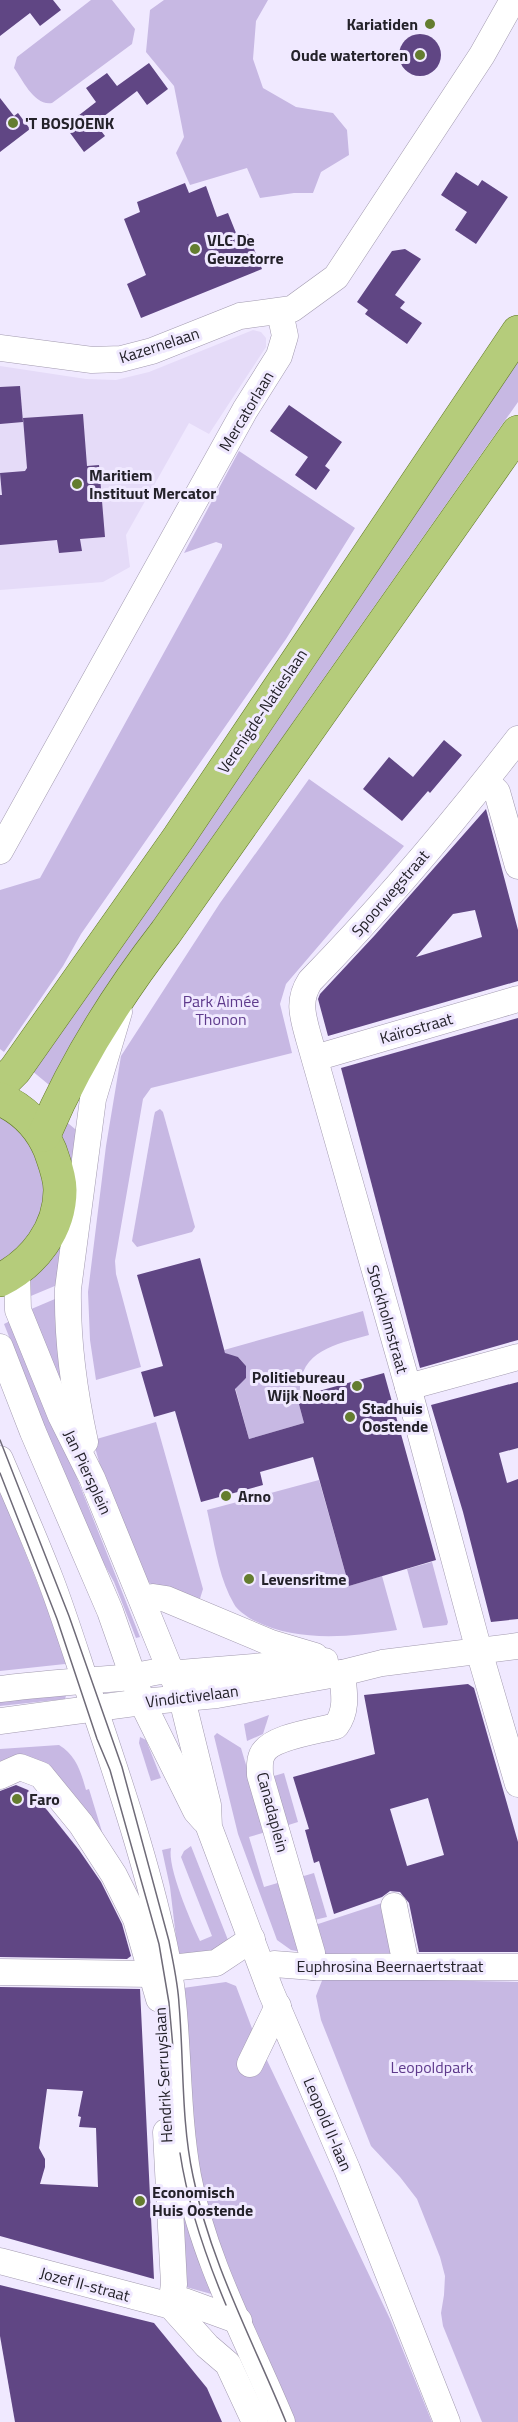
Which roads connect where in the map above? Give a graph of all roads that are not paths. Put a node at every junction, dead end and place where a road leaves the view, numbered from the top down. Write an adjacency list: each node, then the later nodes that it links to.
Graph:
1 (513, 0): 2 (street)
2 (280, 312): 4 (street, Kazernelaan); 8 (street, Mercatorlaan)
3 (518, 332): 13 (main road, Verenigde-Natieslaan)
4 (0, 348)
5 (518, 432): 10 (main road)
6 (518, 739): 7 (street, Spoorwegstraat)
7 (486, 781): 9 (street); 12 (street, Spoorwegstraat)
8 (3, 837)
9 (518, 866)
10 (128, 981): 15 (main road); 21 (street)
11 (518, 999): 12 (street, Kaïrostraat)
12 (315, 1058): 19 (street, Stockholmstraat)
13 (0, 1085)
14 (0, 1099): 15 (main road)
15 (44, 1135): 16 (main road)
16 (8, 1276): 21 (street, Jan Piersplein)
17 (0, 1347): 27 (street, Jan Piersplein)
18 (518, 1357): 19 (street)
19 (408, 1387): 24 (street, Stockholmstraat)
20 (0, 1459): 28 (street)
21 (92, 1478): 22 (street, Jan Piersplein)
22 (142, 1599): 25 (street); 26 (street, Jan Piersplein)
23 (518, 1646): 24 (street, Vindictivelaan)
24 (479, 1651): 25 (street, Vindictivelaan); 35 (street, Stockholmstraat)
25 (336, 1667): 26 (street, Vindictivelaan); 30 (street, Vindictivelaan); 40 (street, Canadaplein)
26 (171, 1671): 27 (street, Vindictivelaan); 30 (street, Leopold II-laan)
27 (132, 1676): 28 (street, Vindictivelaan); 31 (street, Leopold II-laan)
28 (85, 1679): 29 (street, Vindictivelaan); 32 (street)
29 (0, 1689)
30 (182, 1699): 31 (street, Vindictivelaan); 36 (street, Leopold II-laan)
31 (142, 1702): 32 (street, Vindictivelaan); 36 (street, Leopold II-laan)
32 (94, 1709): 33 (street, Vindictivelaan); 44 (street)
33 (0, 1721)
34 (0, 1776): 44 (street, Hendrik Serruyslaan)
35 (518, 1784)
36 (209, 1827): 38 (street, Leopold II-laan)
37 (394, 1906): 39 (street)
38 (252, 1939): 42 (street, Leopold II-laan); 44 (street)
39 (406, 1965): 40 (street, Euphrosina Beernaertstraat); 41 (street, Euphrosina Beernaertstraat)
40 (313, 1967): 42 (street, Euphrosina Beernaertstraat)
41 (518, 1967)
42 (263, 1968): 45 (street, Leopold II-laan)
43 (0, 1972): 44 (street)
44 (161, 1972): 48 (street, Hendrik Serruyslaan); 49 (street)
45 (278, 2006): 46 (street); 52 (street, Leopold II-laan)
46 (250, 2064)
47 (0, 2261): 48 (street, Jozef II-straat)
48 (171, 2306): 49 (street, Jozef II-straat); 50 (street)
49 (239, 2321): 51 (street)
50 (255, 2422)
51 (282, 2422)
52 (447, 2422)

